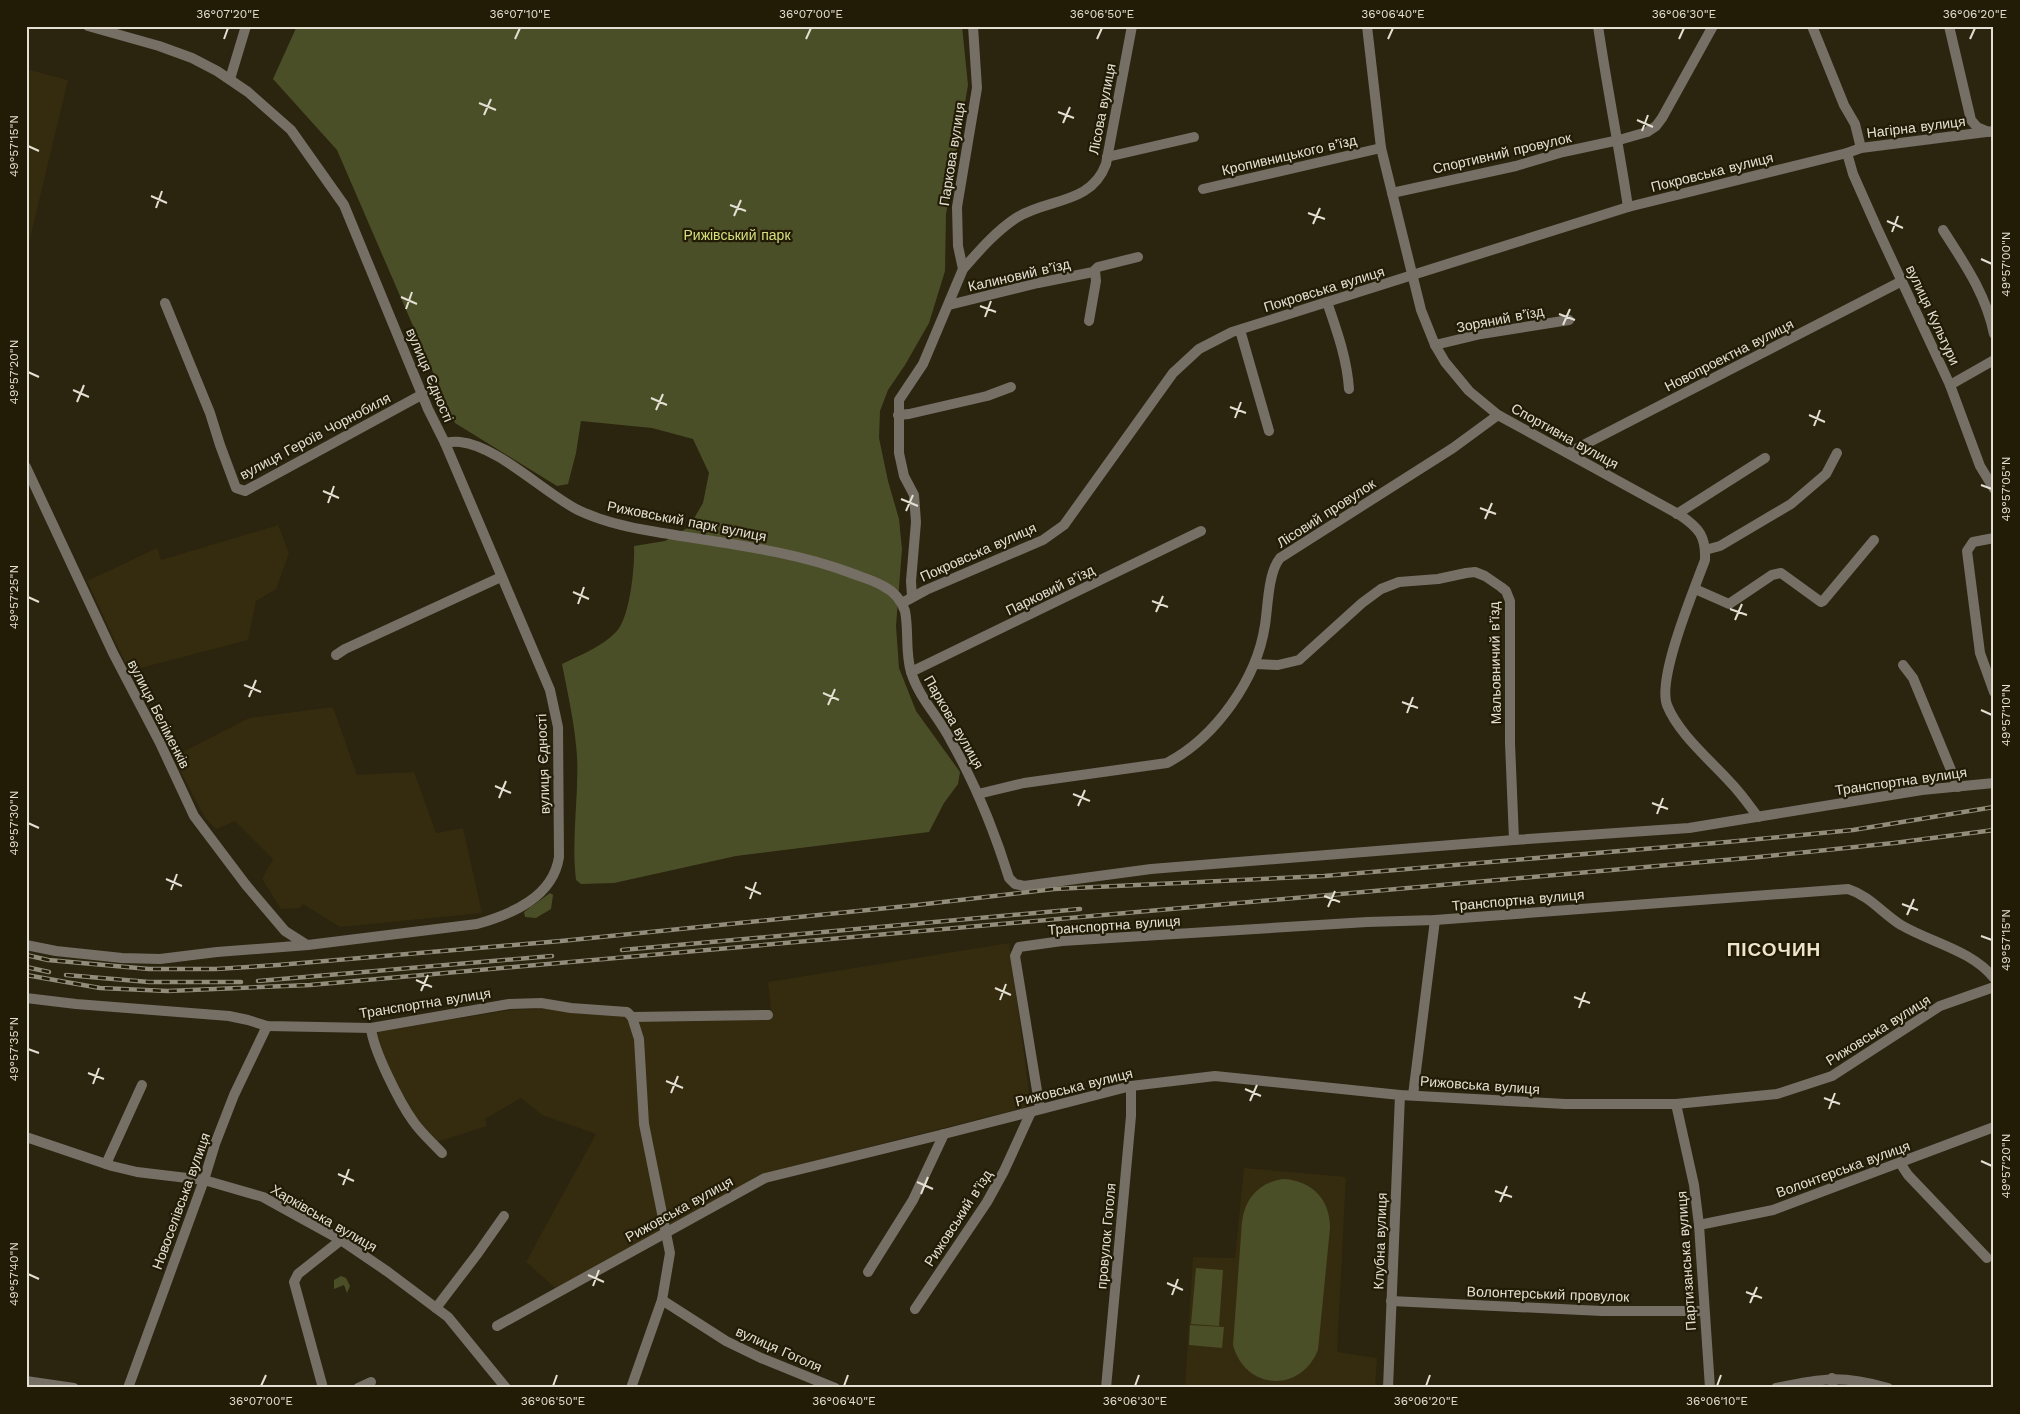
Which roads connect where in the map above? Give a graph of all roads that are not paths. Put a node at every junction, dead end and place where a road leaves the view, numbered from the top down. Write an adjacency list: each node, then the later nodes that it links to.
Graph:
1 (88, 26): 10 (street, вулиця Єдності)
2 (246, 26): 11 (street)
3 (973, 26): 24 (street, Паркова вулиця)
4 (1132, 26): 18 (street, Лісова вулиця)
5 (1367, 26): 15 (street, Спортивна вулиця)
6 (1598, 26): 14 (street)
7 (1713, 26): 14 (street, Спортивний провулок)
8 (1812, 26): 16 (street)
9 (1949, 26): 12 (street)
10 (118, 30): 11 (street, вулиця Єдності)
11 (230, 79): 40 (street, вулиця Єдності)
12 (1992, 132): 16 (street, Нагірна вулиця)
13 (1194, 137): 18 (street)
14 (1618, 140): 20 (street, Спортивний провулок); 21 (street)
15 (1381, 148): 19 (street, Кропивницького в’їзд); 20 (street, Спортивна вулиця)
16 (1861, 148): 17 (street, Нагірна вулиця)
17 (1847, 153): 21 (street, Покровська вулиця); 27 (street, вулиця Культури)
18 (1107, 157): 24 (street, Лісова вулиця)
19 (1203, 189)
20 (1392, 193): 26 (street, Спортивна вулиця)
21 (1628, 207): 26 (street, Покровська вулиця)
22 (1943, 230): 34 (street)
23 (1138, 257): 25 (street, Калиновий в’їзд)
24 (963, 269): 30 (street)
25 (1095, 271): 30 (street, Калиновий в’їзд); 32 (street)
26 (1412, 276): 28 (street, Покровська вулиця); 35 (street, Спортивна вулиця)
27 (1902, 281): 37 (street, вулиця Культури); 45 (street, Новопроектна вулиця)
28 (1327, 302): 33 (street, Покровська вулиця); 39 (street)
29 (165, 303): 40 (street, вулиця Героїв Чорнобиля)
30 (949, 305): 41 (street)
31 (1569, 320): 35 (street, Зоряний в’їзд)
32 (1089, 321)
33 (1240, 330): 43 (street); 57 (street, Покровська вулиця)
34 (1994, 334)
35 (1435, 346): 42 (street, Спортивна вулиця)
36 (1994, 360): 37 (street)
37 (1950, 385): 49 (street, вулиця Культури)
38 (1011, 387): 41 (street)
39 (1349, 389)
40 (423, 394): 44 (street, вулиця Єдності)
41 (898, 415): 57 (street)
42 (1498, 415): 45 (street, Спортивна вулиця); 60 (street, Лісовий провулок)
43 (1269, 431)
44 (445, 443): 55 (street, вулиця Єдності); 58 (street, Рижовський парк вулиця)
45 (1568, 453): 50 (street, Спортивна вулиця)
46 (1837, 454): 54 (street)
47 (1765, 458): 50 (street)
48 (26, 467): 72 (street, вулиця Беліменків)
49 (1994, 489)
50 (1677, 514): 54 (street, Спортивна вулиця)
51 (1201, 531): 62 (street, Парковий в’їзд)
52 (1994, 538): 63 (street)
53 (1874, 540): 56 (street)
54 (1705, 550): 56 (street)
55 (502, 577): 59 (street); 72 (street, вулиця Єдності)
56 (1695, 589): 67 (street)
57 (912, 597): 58 (street, Покровська вулиця)
58 (902, 603): 62 (street, Паркова вулиця)
59 (336, 655)
60 (1256, 664): 66 (street, Лісовий провулок); 68 (street, Мальовничий в’їзд)
61 (1903, 665): 65 (street)
62 (911, 672): 66 (street, Паркова вулиця)
63 (1994, 692)
64 (1994, 783): 65 (street, Транспортна вулиця)
65 (1958, 787): 67 (street, Транспортна вулиця)
66 (978, 794): 69 (street, Паркова вулиця)
67 (1758, 817): 68 (street, Транспортна вулиця)
68 (1514, 840): 69 (street, Транспортна вулиця)
69 (1010, 878)
70 (1435, 920): 73 (street, Транспортна вулиця); 83 (street); 85 (street, Транспортна вулиця)
71 (26, 945): 72 (street)
72 (308, 945)
73 (1994, 978)
74 (1994, 987): 84 (street, Рижовська вулиця)
75 (27, 1000): 78 (street, Транспортна вулиця)
76 (768, 1015): 77 (street, Транспортна вулиця)
77 (632, 1017): 79 (street, Транспортна вулиця); 95 (street)
78 (267, 1026): 79 (street, Транспортна вулиця); 92 (street, Новоселівська вулиця)
79 (371, 1028): 89 (street)
80 (142, 1085): 91 (street)
81 (1131, 1086): 82 (street, Рижовська вулиця); 85 (street, Рижовська вулиця); 115 (street, провулок Гоголя)
82 (1400, 1094): 83 (street, Рижовська вулиця); 100 (street, Клубна вулиця)
83 (1413, 1095): 84 (street, Рижовська вулиця)
84 (1676, 1104): 94 (street, Партизанська вулиця)
85 (1035, 1110): 87 (street, Рижовська вулиця); 102 (street, Рижовський в’їзд)
86 (1994, 1127): 90 (street, Волонтерська вулиця)
87 (944, 1134): 95 (street, Рижовська вулиця); 98 (street)
88 (26, 1137): 91 (street, Харківська вулиця)
89 (442, 1153)
90 (1900, 1163): 94 (street, Волонтерська вулиця); 97 (street)
91 (106, 1164): 92 (street, Харківська вулиця)
92 (204, 1180): 96 (street, Харківська вулиця); 109 (street, Новоселівська вулиця)
93 (504, 1216): 101 (street)
94 (1699, 1225): 103 (street, Партизанська вулиця)
95 (665, 1232): 99 (street); 104 (street, Рижовська вулиця)
96 (341, 1240): 101 (street, Харківська вулиця); 110 (street)
97 (1987, 1258)
98 (868, 1272)
99 (662, 1300): 113 (street); 114 (street, вулиця Гоголя)
100 (1391, 1301): 103 (street, Волонтерський провулок); 116 (street, Клубна вулиця)
101 (436, 1308): 112 (street, Харківська вулиця)
102 (915, 1309)
103 (1703, 1311): 117 (street, Партизанська вулиця)
104 (497, 1326)
105 (26, 1381): 108 (street)
106 (371, 1382): 111 (street)
107 (1833, 1383): 118 (street); 119 (street)
108 (74, 1388)
109 (128, 1388)
110 (323, 1388)
111 (358, 1388)
112 (506, 1388)
113 (631, 1388)
114 (835, 1388)
115 (1106, 1388)
116 (1388, 1388)
117 (1710, 1388)
118 (1776, 1388)
119 (1888, 1388)

